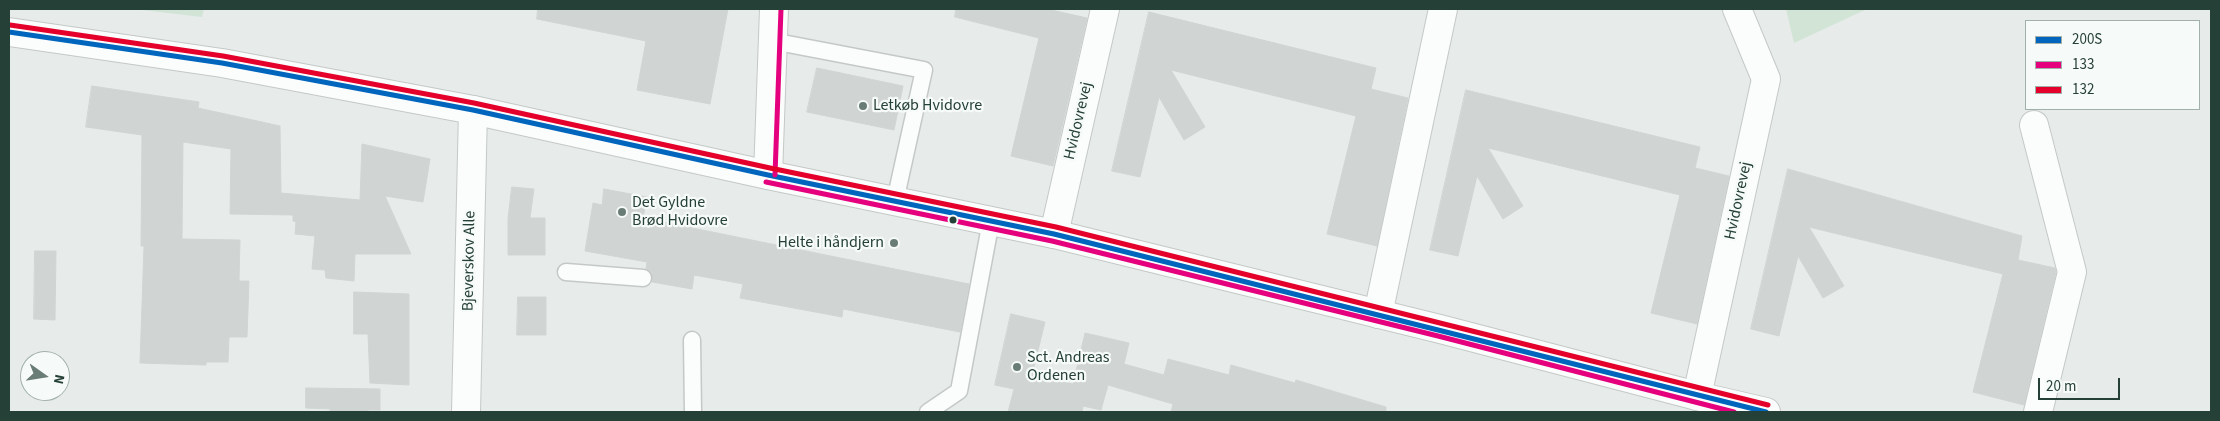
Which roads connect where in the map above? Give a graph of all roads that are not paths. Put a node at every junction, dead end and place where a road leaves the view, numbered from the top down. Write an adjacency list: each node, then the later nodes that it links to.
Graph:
1 (774, 9): 6 (street)
2 (1105, 9): 12 (street, Hvidovrevej)
3 (1443, 9): 15 (street)
4 (1737, 9): 17 (street, Hvidovrevej)
5 (9, 32): 7 (street)
6 (772, 41): 9 (street); 10 (lane)
7 (473, 110): 9 (street); 18 (street, Bjeverskov Alle)
8 (2034, 125): 22 (street)
9 (768, 175): 10 (street)
10 (895, 201): 11 (street)
11 (992, 221): 12 (street); 20 (lane)
12 (1054, 234): 15 (street)
13 (566, 272): 14 (lane)
14 (643, 278)
15 (1378, 314): 17 (street)
16 (692, 340): 19 (lane)
17 (1697, 396): 21 (street)
18 (466, 412)
19 (693, 412)
20 (928, 412)
21 (1766, 412)
22 (2038, 412)

